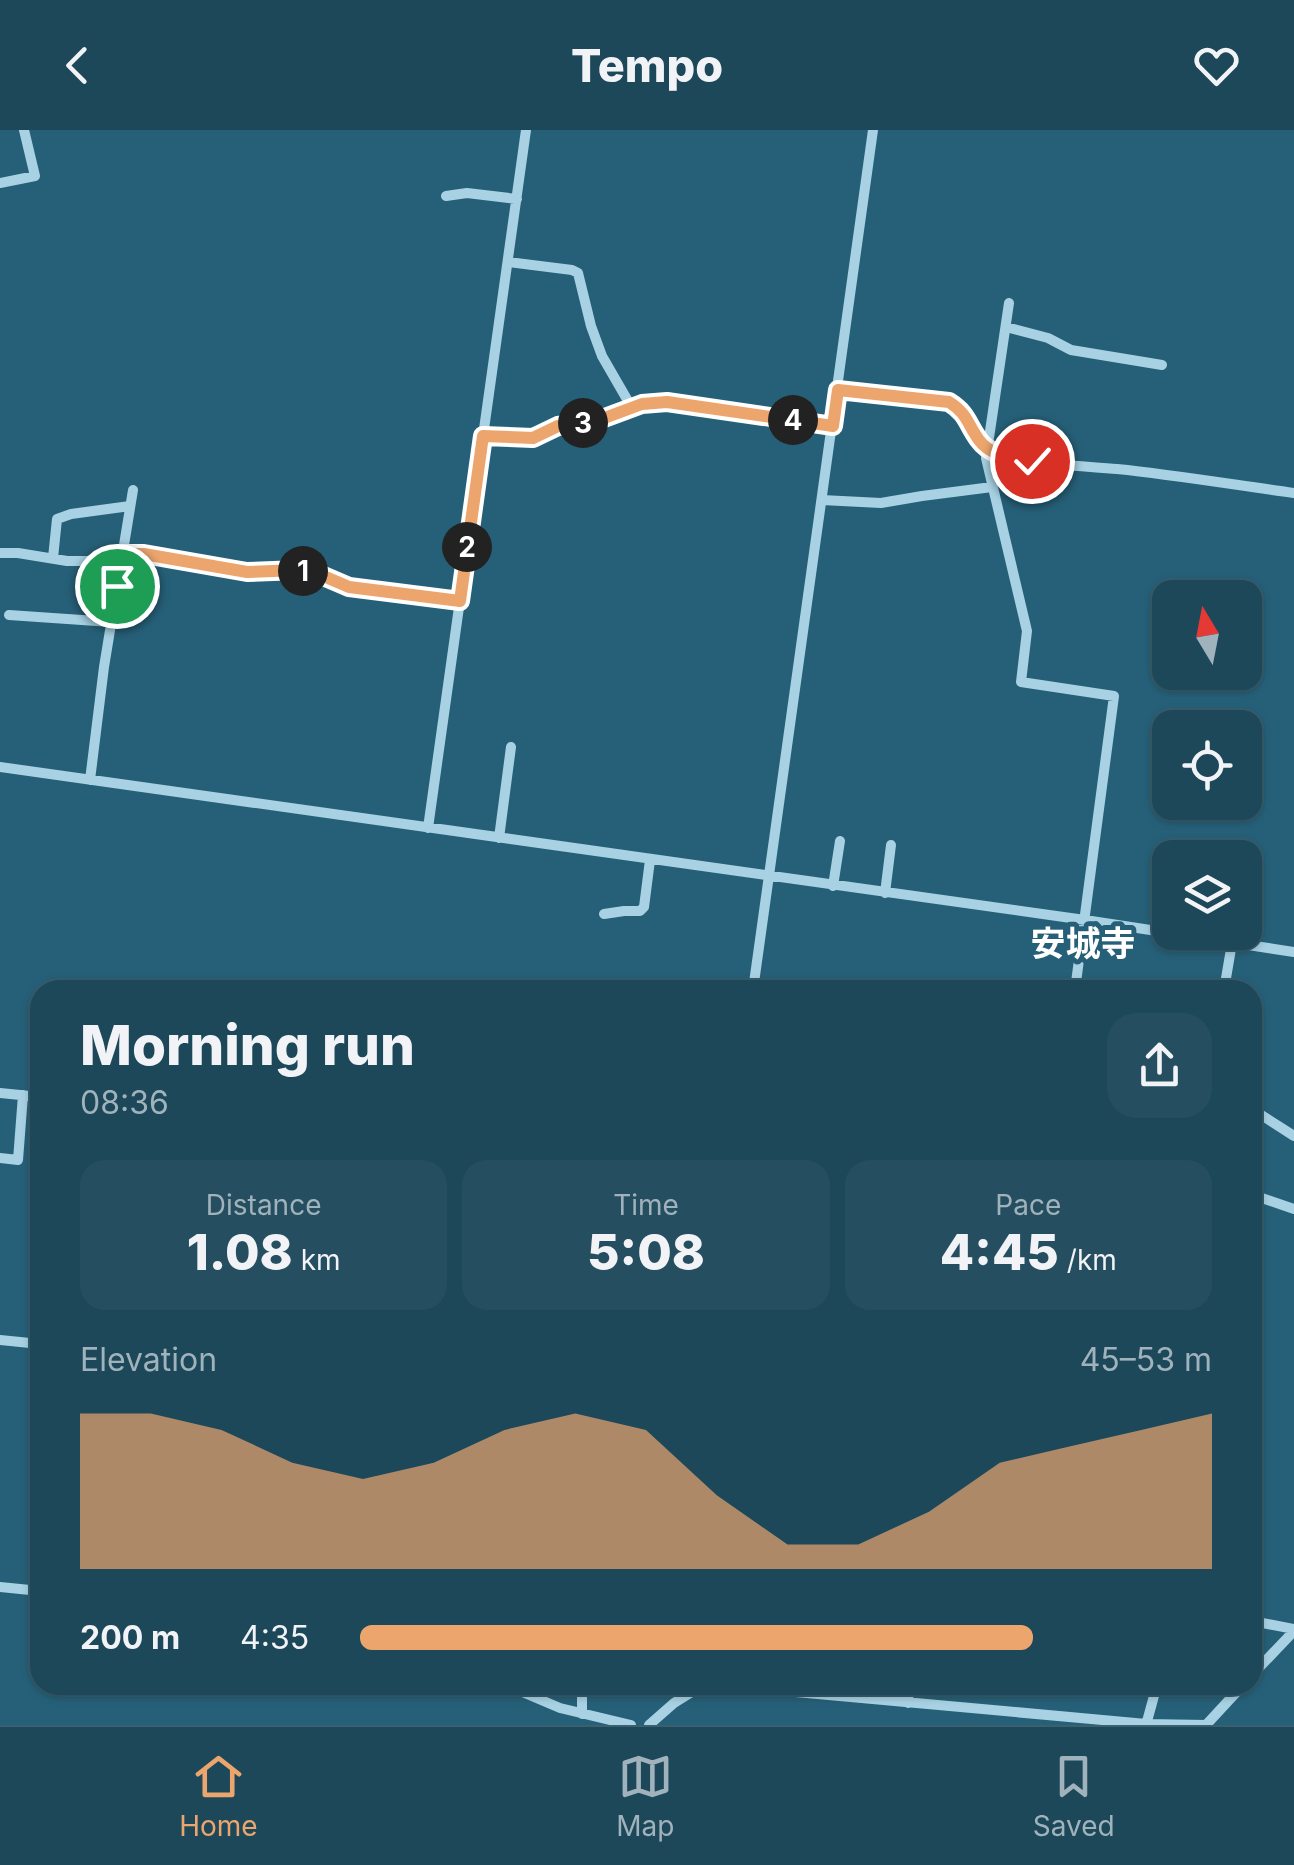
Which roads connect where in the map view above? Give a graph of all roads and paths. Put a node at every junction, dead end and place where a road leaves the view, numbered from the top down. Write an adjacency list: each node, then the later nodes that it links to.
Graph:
1 (24, 130): 4 (street)
2 (526, 130): 6 (street)
3 (874, 130): 11 (street)
4 (0, 182)
5 (446, 196): 6 (street)
6 (516, 199): 7 (street)
7 (508, 262): 12 (street); 14 (street)
8 (1009, 303): 9 (street)
9 (1006, 327): 10 (street); 15 (street)
10 (1162, 365)
11 (838, 390): 13 (street); 15 (street)
12 (632, 408): 13 (street); 14 (street)
13 (833, 426): 19 (street)
14 (483, 436): 24 (street)
15 (986, 448): 16 (street); 18 (street)
16 (992, 488): 19 (street); 39 (street)
17 (132, 490): 20 (street)
18 (1294, 493)
19 (822, 500): 35 (street)
20 (130, 506): 22 (street); 23 (street)
21 (0, 553): 23 (street)
22 (122, 554): 23 (street); 24 (street); 26 (street)
23 (52, 558)
24 (460, 601): 30 (street)
25 (9, 615): 26 (street)
26 (112, 622): 29 (street)
27 (511, 747): 31 (street)
28 (0, 767): 29 (street)
29 (90, 780): 30 (street)
30 (428, 828): 31 (street)
31 (498, 838): 34 (street)
32 (840, 841): 36 (street)
33 (891, 845): 37 (street)
34 (650, 860): 35 (street); 38 (street)
35 (767, 876): 36 (street); 44 (street)
36 (832, 886): 37 (street)
37 (885, 893): 39 (street)
38 (604, 914)
39 (1086, 920): 40 (street); 45 (street)
40 (1152, 930)
41 (1262, 947): 43 (street)
42 (1231, 950): 46 (street)
43 (1294, 952)
44 (753, 980)
45 (1077, 980)
46 (1226, 980)
47 (0, 1092): 48 (street)
48 (24, 1095): 49 (street); 52 (street)
49 (30, 1096)
50 (1262, 1115): 51 (street)
51 (1294, 1136)
52 (0, 1158)
53 (1262, 1204): 54 (street)
54 (1294, 1209)
55 (0, 1340): 56 (street)
56 (30, 1343)
57 (0, 1587): 58 (street)
58 (30, 1590)
59 (1262, 1622): 60 (street)
60 (1294, 1630): 61 (street)
61 (1262, 1664)
62 (527, 1695): 70 (street)
63 (582, 1695): 70 (street)
64 (686, 1695): 74 (street)
65 (830, 1695): 69 (street)
66 (908, 1695): 69 (street)
67 (1155, 1695): 75 (street)
68 (1234, 1695): 72 (street)
69 (908, 1702): 75 (street)
70 (582, 1714): 71 (street)
71 (596, 1722): 73 (street)
72 (1207, 1724): 75 (street)
73 (631, 1725)
74 (649, 1725)
75 (1146, 1725)

